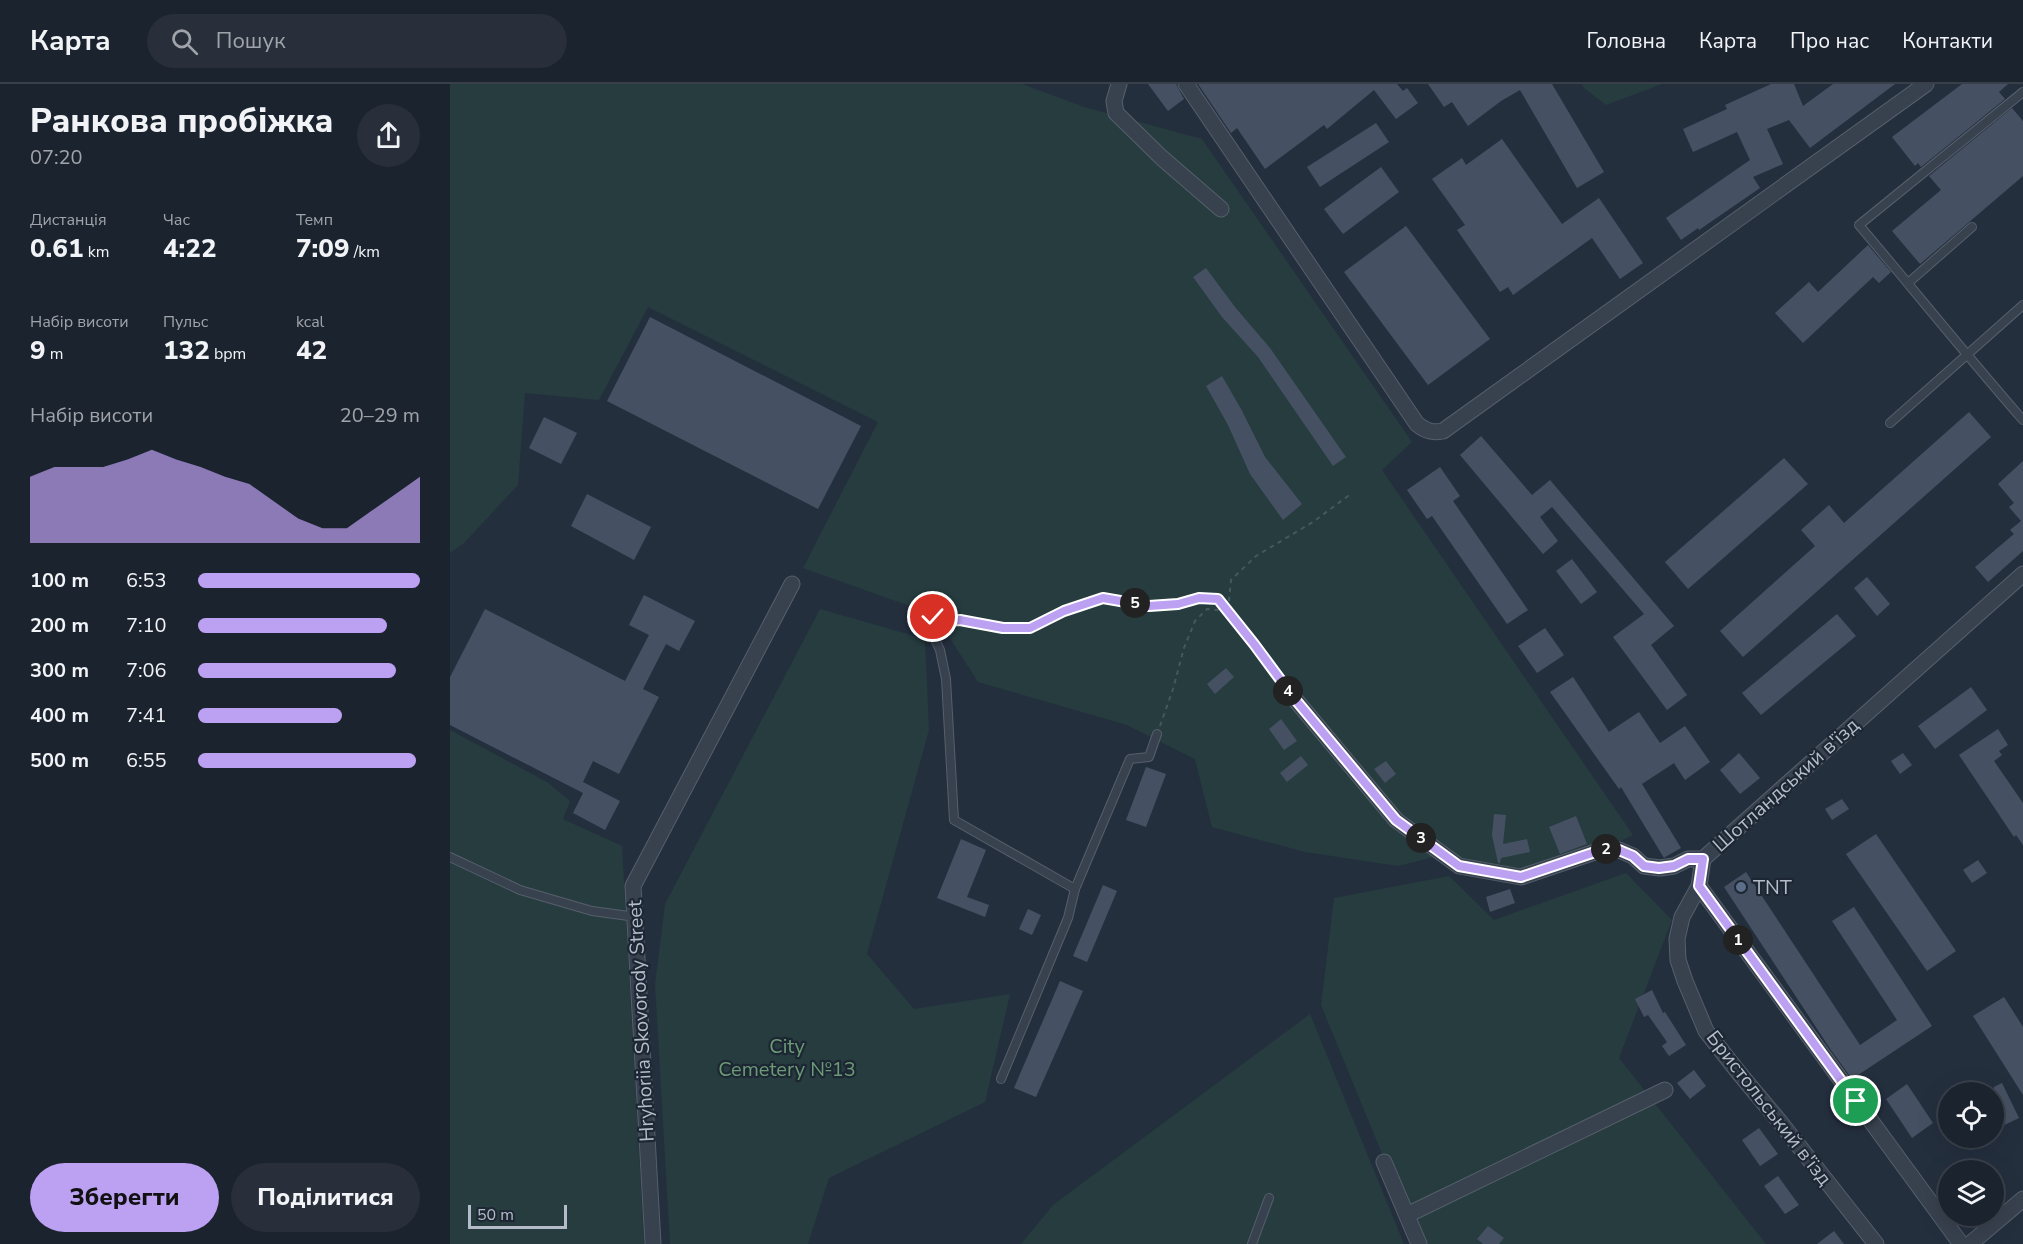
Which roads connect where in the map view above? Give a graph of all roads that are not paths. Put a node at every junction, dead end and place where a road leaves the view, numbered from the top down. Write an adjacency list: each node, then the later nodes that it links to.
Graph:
1 (1119, 84): 5 (street)
2 (1186, 84): 3 (street)
3 (1926, 84)
4 (2023, 92): 7 (lane)
5 (1221, 209)
6 (1972, 227): 7 (lane)
7 (1908, 283): 9 (lane)
8 (2023, 306): 9 (lane)
9 (1966, 355): 10 (lane); 11 (lane)
10 (2023, 420)
11 (1890, 423)
12 (2023, 574): 18 (street, Шотландський в'їзд)
13 (792, 584): 21 (street, Hryhoriia Skovorody Street)
14 (927, 622): 20 (lane)
15 (1294, 698): 18 (street, Шотландський в'їзд)
16 (1157, 734): 20 (lane)
17 (450, 857): 21 (lane)
18 (1703, 859): 19 (street, Бристольський в'їзд)
19 (1699, 886): 31 (street, Бристольський в'їзд); 32 (street)
20 (1075, 889): 22 (lane)
21 (636, 917): 28 (street, Hryhoriia Skovorody Street)
22 (1001, 1078)
23 (1665, 1090): 27 (street)
24 (1384, 1162): 27 (street)
25 (1269, 1198): 29 (lane)
26 (2023, 1199): 33 (street)
27 (1407, 1215): 30 (street)
28 (653, 1244)
29 (1252, 1244)
30 (1419, 1244)
31 (1876, 1244)
32 (1960, 1244)
33 (1970, 1244)

